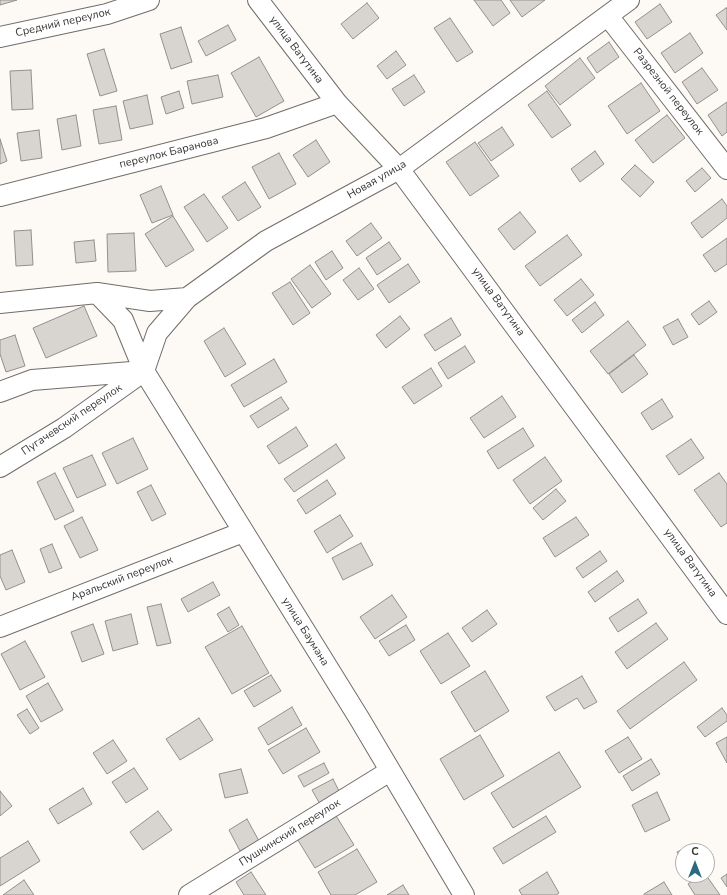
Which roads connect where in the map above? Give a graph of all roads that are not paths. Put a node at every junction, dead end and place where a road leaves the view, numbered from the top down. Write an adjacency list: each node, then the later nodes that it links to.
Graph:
1 (150, 0): 5 (street, Средний переулок)
2 (258, 0): 6 (street, улица Ватутина)
3 (629, 0): 4 (street, Новая улица)
4 (608, 16): 7 (street, Новая улица); 8 (street, Разрезной переулок)
5 (0, 37)
6 (337, 103): 7 (street, улица Ватутина); 9 (street, переулок Баранова)
7 (399, 169): 11 (street, Новая улица); 17 (street, улица Ватутина)
8 (727, 169)
9 (0, 196)
10 (97, 293): 11 (street); 12 (street); 13 (street, улица Баумана)
11 (187, 298): 13 (street, Новая улица)
12 (0, 302)
13 (144, 371): 14 (street); 15 (street, Пугачевский переулок); 16 (street, улица Баумана)
14 (0, 392)
15 (0, 467)
16 (243, 532): 18 (street, Аральский переулок); 19 (street, улица Баумана)
17 (727, 614)
18 (0, 627)
19 (390, 771): 20 (street, Пушкинский переулок); 21 (street, улица Баумана)
20 (189, 895)
21 (464, 895)

